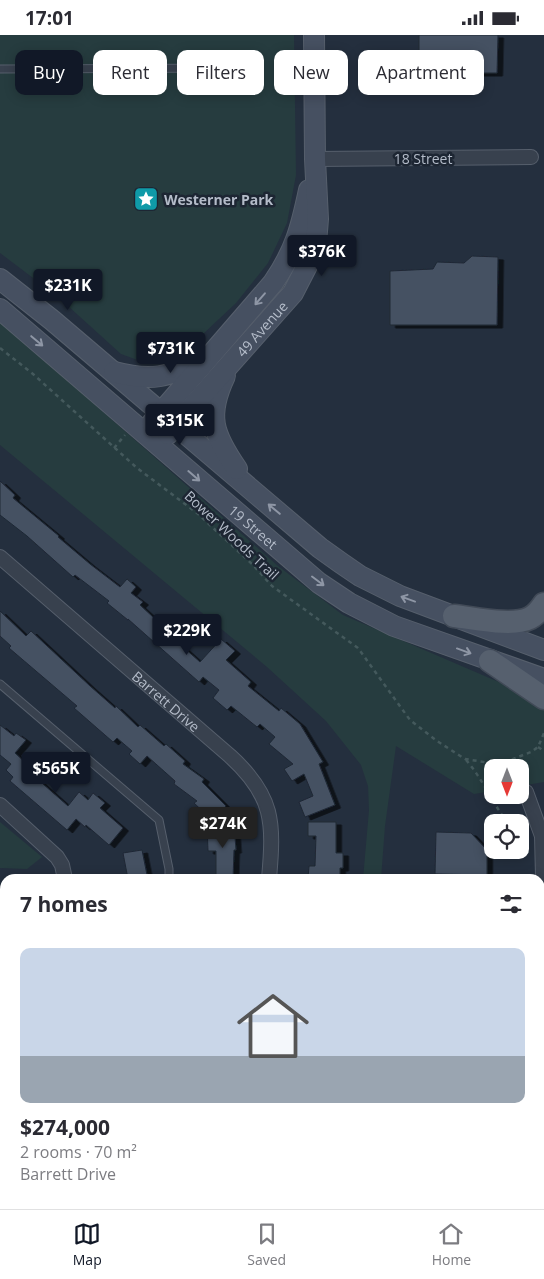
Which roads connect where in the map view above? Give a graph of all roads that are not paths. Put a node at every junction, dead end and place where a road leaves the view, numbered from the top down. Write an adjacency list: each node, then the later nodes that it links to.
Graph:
1 (314, 35): 5 (main road, 49 Avenue)
2 (177, 68): 3 (lane)
3 (0, 69)
4 (531, 157): 5 (street, 18 Street)
5 (315, 159): 8 (main road, 49 Avenue, one-way to 8); 9 (main road, 49 Avenue)
6 (0, 279): 10 (main road, 19 Street)
7 (0, 309): 12 (main road, 19 Street, one-way to 12)
8 (208, 358): 10 (main road); 11 (main road, 49 Avenue)
9 (233, 358): 11 (main road, 49 Avenue); 13 (main road)
10 (113, 372): 11 (main road, 19 Street)
11 (168, 419): 12 (main road, 49 Avenue); 13 (main road, 19 Street)
12 (144, 436): 18 (main road, 19 Street, one-way to 18)
13 (253, 491): 16 (main road, 19 Street, one-way to 13)
14 (0, 557): 26 (street, Barrett Drive)
15 (544, 604): 16 (main road)
16 (454, 616): 17 (main road, 19 Street)
17 (544, 650)
18 (490, 661): 19 (main road, 19 Street); 21 (main road)
19 (544, 679)
20 (0, 684): 25 (lane)
21 (544, 698)
22 (529, 799): 27 (street)
23 (0, 805): 24 (street)
24 (64, 874)
25 (169, 874)
26 (269, 874)
27 (543, 874)

